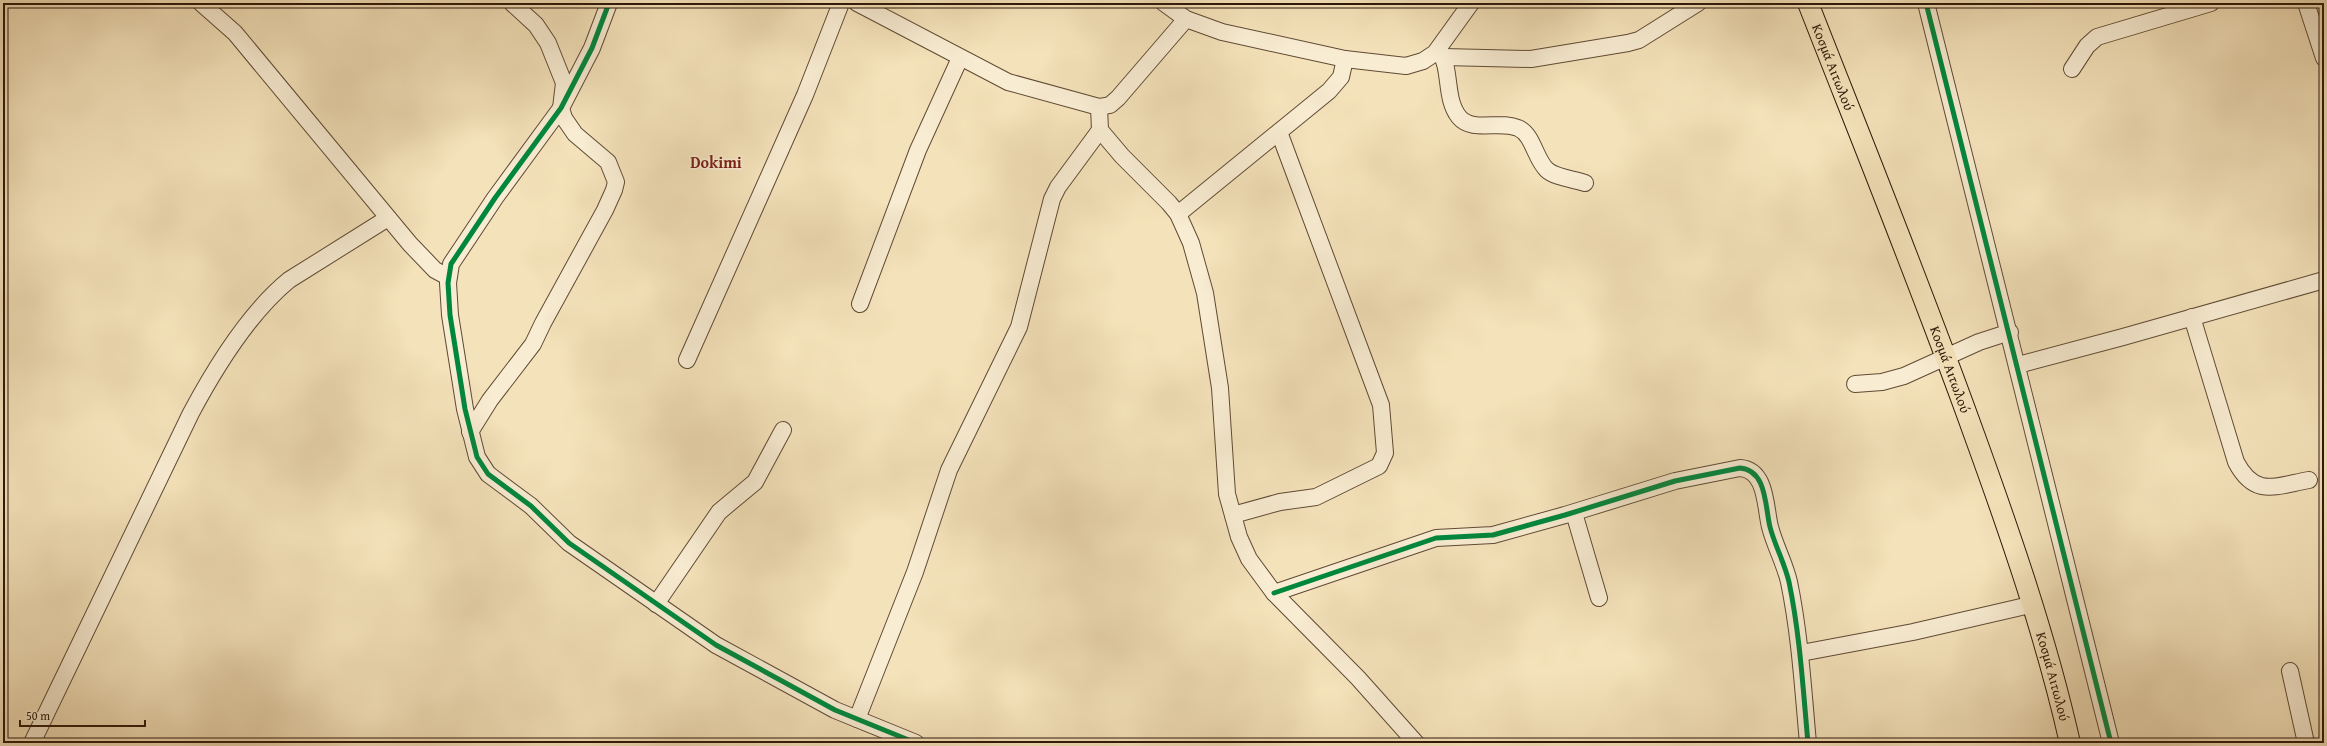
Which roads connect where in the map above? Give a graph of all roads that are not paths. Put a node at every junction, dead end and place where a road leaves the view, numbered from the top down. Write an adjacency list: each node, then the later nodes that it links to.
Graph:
1 (201, 3): 25 (street)
2 (512, 3): 20 (street)
3 (609, 3): 20 (street)
4 (841, 3): 32 (street)
5 (857, 3): 15 (street)
6 (1164, 3): 13 (street)
7 (1471, 3): 14 (street)
8 (1698, 3): 14 (street)
9 (1808, 3): 31 (main road, Κοσμά Αιτωλού)
10 (1926, 3): 30 (street)
11 (2211, 3): 18 (street)
12 (2306, 3): 16 (street)
13 (1186, 19): 17 (street); 19 (street)
14 (1442, 53): 17 (street); 23 (street)
15 (960, 58): 19 (street); 28 (street)
16 (2324, 58)
17 (1346, 59): 22 (street)
18 (2072, 69)
19 (1099, 107): 21 (street)
20 (562, 108): 26 (street); 36 (street)
21 (1100, 130): 24 (street); 46 (street)
22 (1279, 132): 24 (street); 39 (street)
23 (1585, 183)
24 (1178, 214): 39 (street)
25 (388, 218): 26 (street); 48 (street)
26 (448, 277): 36 (street)
27 (2324, 280): 29 (street)
28 (860, 304)
29 (2192, 317): 33 (street); 37 (street)
30 (2010, 332): 31 (street); 33 (street)
31 (1947, 357): 34 (street); 43 (main road, Κοσμά Αιτωλού)
32 (687, 360)
33 (2018, 365): 53 (street)
34 (1855, 384)
35 (783, 430): 42 (street)
36 (470, 432): 42 (street)
37 (2309, 480)
38 (1574, 513): 40 (street); 41 (street); 44 (street)
39 (1233, 515): 40 (street)
40 (1274, 593): 50 (street)
41 (1599, 598)
42 (656, 604): 46 (street)
43 (2034, 604): 44 (street); 52 (main road, Κοσμά Αιτωλού)
44 (1801, 653): 51 (street)
45 (2290, 671): 54 (street)
46 (857, 718): 47 (street)
47 (887, 738): 49 (street)
48 (32, 743)
49 (916, 743)
50 (1416, 743)
51 (1808, 743)
52 (2070, 743)
53 (2111, 743)
54 (2306, 743)

